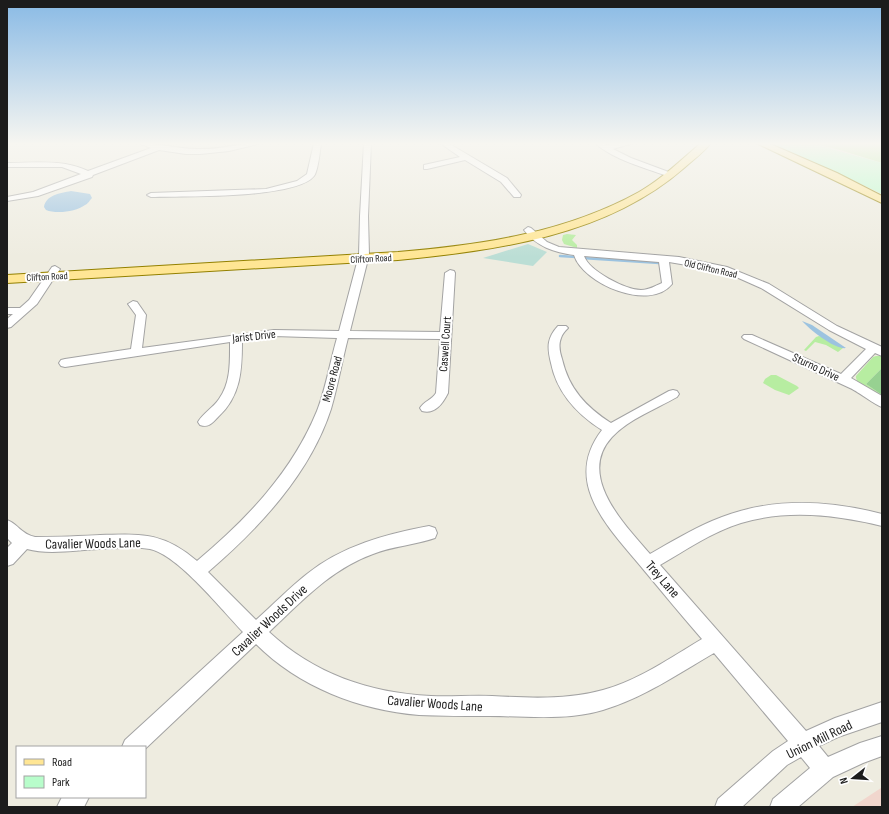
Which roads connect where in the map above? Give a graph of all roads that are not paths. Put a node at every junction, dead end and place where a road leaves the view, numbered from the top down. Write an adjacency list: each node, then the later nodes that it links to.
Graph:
1 (72, 181): 11 (street)
2 (301, 181): 9 (street)
3 (366, 181): 15 (street, Moore Road)
4 (505, 181): 10 (street)
5 (656, 181): 13 (main road, Clifton Road)
6 (845, 181): 12 (main road)
7 (855, 181): 8 (main road)
8 (882, 194)
9 (151, 195)
10 (517, 195)
11 (7, 199)
12 (882, 200)
13 (531, 232): 14 (street, Old Clifton Road); 15 (main road, Clifton Road)
14 (578, 254): 16 (street, Old Clifton Road); 16 (street)
15 (364, 255): 18 (main road, Clifton Road); 26 (street, Moore Road)
16 (664, 259): 30 (street, Old Clifton Road)
17 (7, 272): 18 (main road, Clifton Road)
18 (53, 273): 20 (main road, Clifton Road); 23 (street)
19 (450, 274): 27 (street, Caswell Court)
20 (7, 279)
21 (133, 304): 31 (street)
22 (7, 311): 23 (street)
23 (24, 311): 24 (street)
24 (7, 325)
25 (562, 328): 38 (street)
26 (344, 334): 27 (street, Jarist Drive); 29 (street, Jarist Drive); 45 (street, Moore Road)
27 (446, 336): 36 (street, Caswell Court)
28 (748, 337): 33 (street, Sturno Drive)
29 (236, 338): 31 (street, Jarist Drive); 37 (street)
30 (878, 350): 33 (street)
31 (136, 352): 32 (street, Jarist Drive)
32 (65, 363)
33 (843, 380): 35 (street, Sturno Drive)
34 (673, 394): 38 (street, Trey Lane)
35 (882, 403)
36 (427, 408)
37 (205, 422)
38 (612, 430): 44 (street, Trey Lane)
39 (882, 520): 44 (street)
40 (7, 527): 42 (street)
41 (429, 533): 46 (street, Cavalier Woods Drive)
42 (24, 542): 43 (street); 45 (street, Cavalier Woods Lane)
43 (7, 558)
44 (649, 562): 47 (street, Trey Lane)
45 (196, 572): 46 (street, Cavalier Woods Lane)
46 (257, 632): 47 (street, Cavalier Woods Lane); 50 (street, Cavalier Woods Drive)
47 (716, 641): 49 (street, Trey Lane)
48 (882, 712): 49 (street, Union Mill Road)
49 (803, 743): 52 (street, Trey Lane); 55 (street, Union Mill Road)
50 (133, 746)
51 (882, 746): 52 (street)
52 (825, 769): 56 (street)
53 (77, 798): 54 (street)
54 (68, 807)
55 (726, 807)
56 (781, 807)

